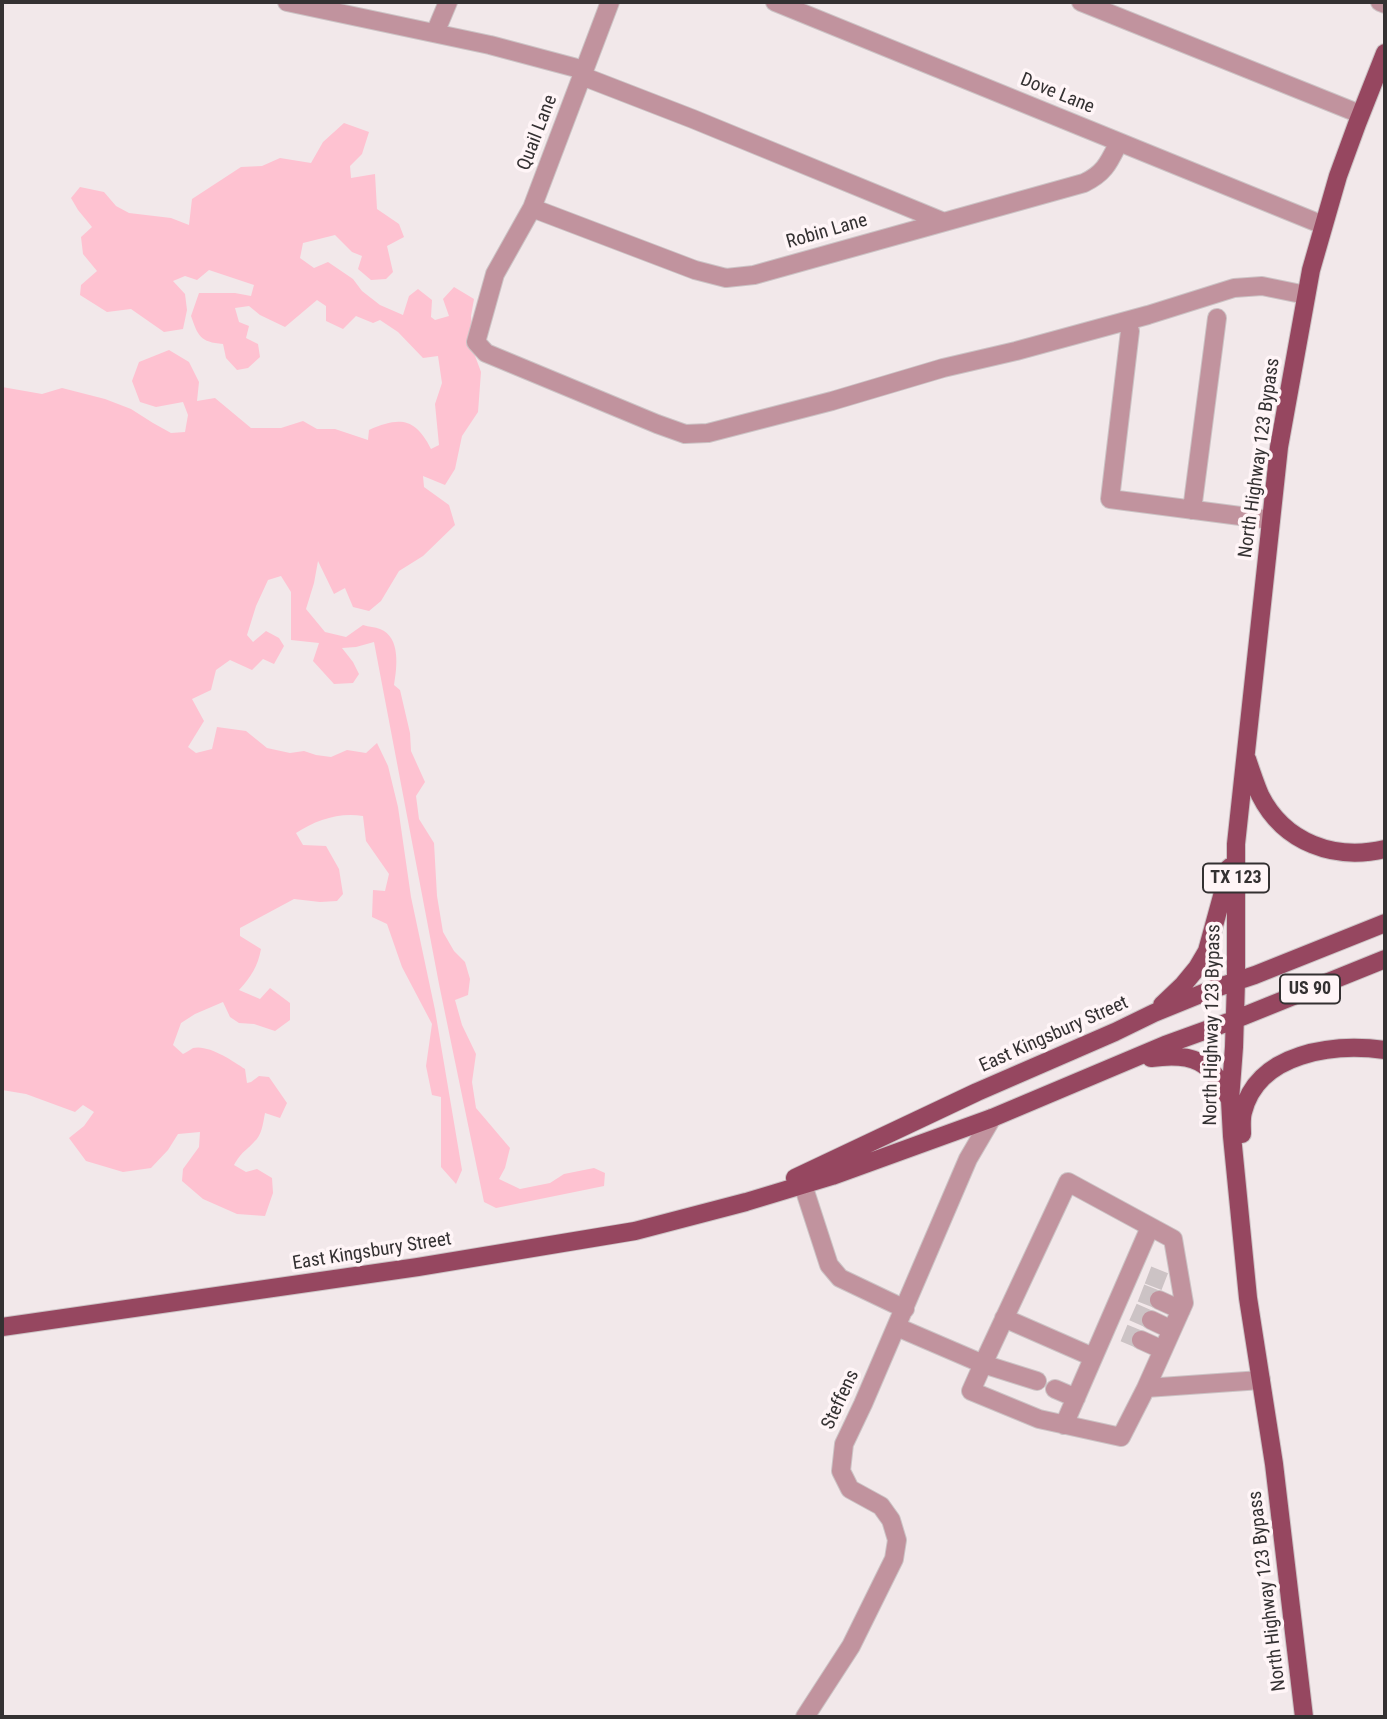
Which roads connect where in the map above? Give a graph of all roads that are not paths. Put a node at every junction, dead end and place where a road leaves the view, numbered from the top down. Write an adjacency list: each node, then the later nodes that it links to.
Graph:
1 (286, 2): 8 (street)
2 (448, 2): 8 (street)
3 (610, 2): 10 (street, Quail Lane)
4 (775, 2): 12 (street, Dove Lane)
5 (1081, 2): 11 (street)
6 (1380, 2): 7 (street)
7 (1385, 4)
8 (435, 33): 10 (street)
9 (1385, 52): 11 (main road, North Highway 123 Bypass / TX 123)
10 (583, 73): 13 (street, Quail Lane); 14 (street)
11 (1360, 114): 15 (main road, North Highway 123 Bypass / TX 123)
12 (1119, 142): 14 (street, Robin Lane); 15 (street, Dove Lane)
13 (532, 208): 14 (street, Robin Lane); 16 (street, Quail Lane)
14 (943, 222)
15 (1323, 225): 16 (main road, North Highway 123 Bypass / TX 123)
16 (1306, 295): 20 (main road, North Highway 123 Bypass / TX 123)
17 (1217, 318): 19 (street)
18 (1130, 331): 19 (street)
19 (1192, 510): 20 (street)
20 (1271, 520): 21 (main road, North Highway 123 Bypass / TX 123)
21 (1245, 755): 22 (main road, North Highway 123 Bypass / TX 123); 23 (main road)
22 (1236, 844): 26 (main road, North Highway 123 Bypass / TX 123); 27 (main road)
23 (1385, 849)
24 (1385, 923): 26 (main road, East Kingsbury Street / US 90)
25 (1385, 959): 28 (main road, East Kingsbury Street / US 90)
26 (1236, 981): 27 (main road, East Kingsbury Street / US 90); 28 (main road, North Highway 123 Bypass / TX 123)
27 (1154, 1013): 34 (main road, East Kingsbury Street / US 90)
28 (1234, 1020): 30 (main road, East Kingsbury Street / US 90); 31 (main road, North Highway 123 Bypass / TX 123)
29 (1385, 1051): 35 (main road)
30 (1130, 1061): 31 (main road); 32 (main road, East Kingsbury Street / US 90)
31 (1230, 1100): 35 (main road, North Highway 123 Bypass / TX 123)
32 (992, 1118): 33 (main road, East Kingsbury Street / US 90); 41 (street, Steffens)
33 (803, 1185): 34 (main road, East Kingsbury Street / US 90); 41 (street)
34 (746, 1202): 47 (main road, East Kingsbury Street / US 90)
35 (1240, 1224): 53 (main road, North Highway 123 Bypass / TX 123)
36 (1150, 1227): 37 (street); 42 (street); 44 (street)
37 (1124, 1285): 38 (street); 40 (street)
38 (1141, 1293)
39 (1159, 1300): 42 (street)
40 (1116, 1304): 43 (street); 46 (street)
41 (905, 1309): 48 (street, Steffens)
42 (1181, 1310): 49 (street)
43 (1133, 1312)
44 (1004, 1318): 51 (street); 52 (street)
45 (1151, 1320): 49 (street)
46 (1107, 1325): 50 (street); 51 (street)
47 (2, 1327)
48 (897, 1327): 52 (street); 59 (street, Steffens)
49 (1172, 1330): 50 (street)
50 (1163, 1350): 55 (street)
51 (1093, 1357): 57 (street)
52 (983, 1364): 54 (street); 58 (street)
53 (1261, 1380): 55 (street); 60 (main road, North Highway 123 Bypass / TX 123)
54 (1037, 1381)
55 (1146, 1388): 58 (street)
56 (1055, 1389): 57 (street)
57 (1076, 1398): 58 (street)
58 (1063, 1424)
59 (805, 1717)
60 (1304, 1717)

